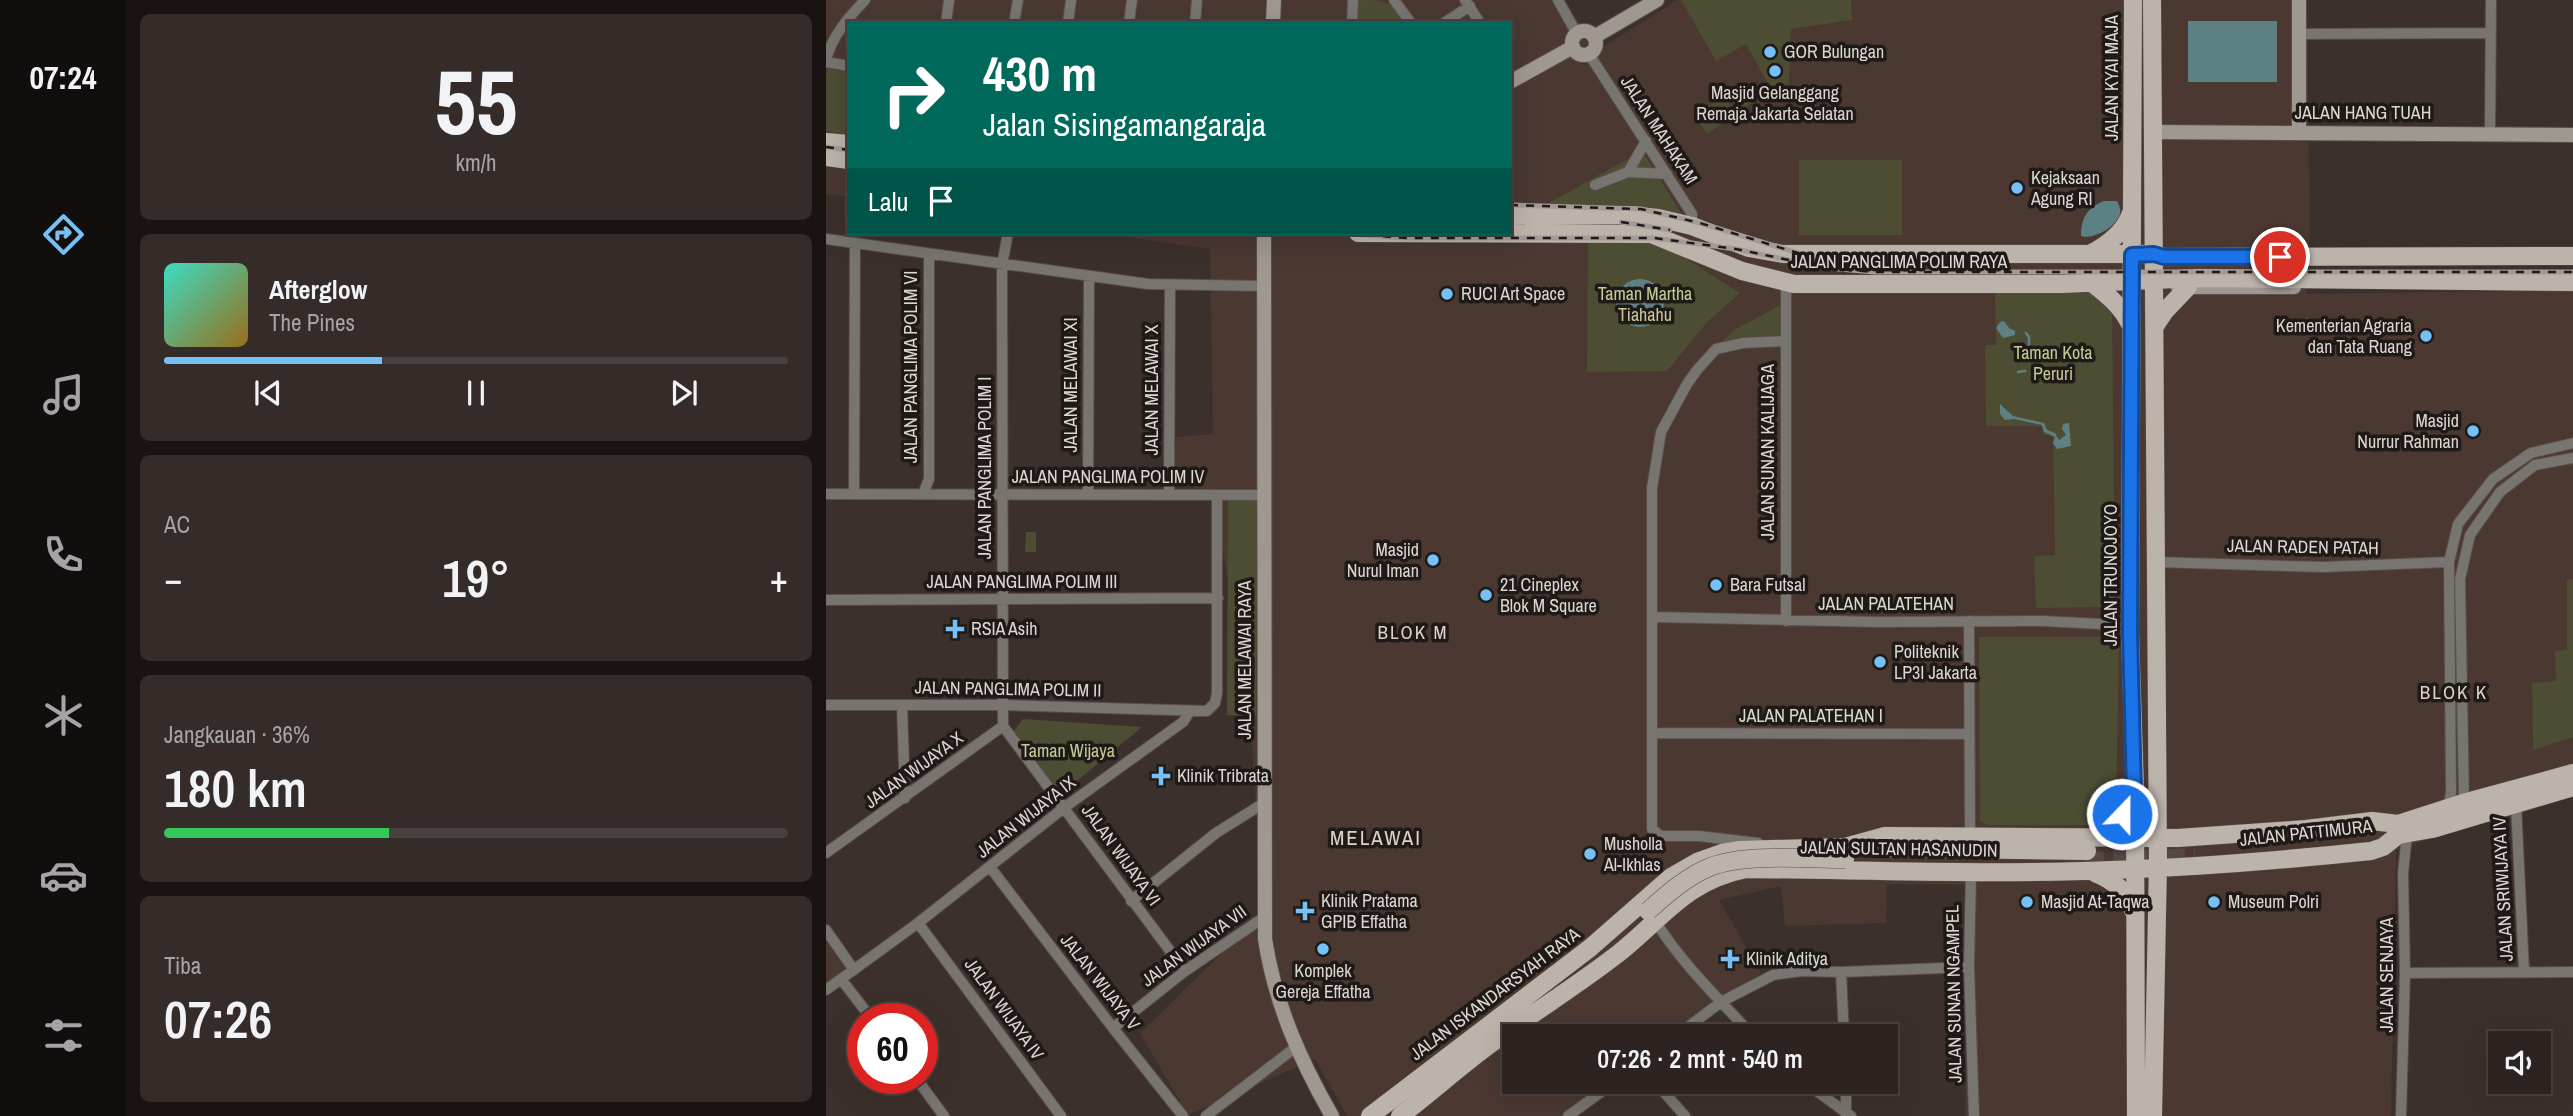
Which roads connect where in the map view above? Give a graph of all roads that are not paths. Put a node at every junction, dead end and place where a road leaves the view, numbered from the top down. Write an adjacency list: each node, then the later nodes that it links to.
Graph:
1 (949, 0): 19 (street)
2 (1018, 0): 20 (street)
3 (1071, 0): 21 (street)
4 (1132, 0): 22 (street)
5 (1197, 0): 23 (street)
6 (1274, 0): 24 (main road)
7 (1353, 0): 25 (street)
8 (1394, 0): 26 (street)
9 (1558, 0): 33 (street)
10 (1657, 0): 32 (main road)
11 (2133, 0): 50 (main road, JALAN KYAI MAJA)
12 (2152, 0): 38 (main road)
13 (2299, 0): 31 (main road)
14 (2491, 0): 30 (street)
15 (862, 3): 17 (street); 18 (street)
16 (1467, 3): 27 (street); 28 (street)
17 (848, 21)
18 (857, 21)
19 (946, 21)
20 (1014, 21)
21 (1068, 21)
22 (1129, 21)
23 (1195, 21)
24 (1273, 21)
25 (1352, 21)
26 (1410, 21)
27 (1446, 21)
28 (1479, 21)
29 (847, 22): 35 (street)
30 (2490, 33): 31 (street); 40 (street)
31 (2300, 34): 39 (main road)
32 (1594, 37): 33 (main road); 34 (main road)
33 (1575, 41): 34 (main road); 37 (main road)
34 (1589, 54): 42 (street, JALAN MAHAKAM)
35 (826, 60): 36 (street)
36 (847, 65)
37 (1512, 77)
38 (2152, 132): 39 (main road, JALAN HANG TUAH); 61 (main road)
39 (2300, 132): 40 (main road, JALAN HANG TUAH)
40 (2490, 133): 41 (main road, JALAN HANG TUAH)
41 (2573, 135)
42 (1646, 141): 47 (street); 48 (street, JALAN MAHAKAM)
43 (826, 142): 44 (main road)
44 (847, 144)
45 (826, 157): 46 (main road)
46 (847, 160)
47 (1628, 172): 48 (street); 49 (street)
48 (1667, 174): 52 (street, JALAN MAHAKAM)
49 (1595, 185)
50 (2133, 209): 60 (main road); 62 (main road, JALAN KYAI MAJA)
51 (1512, 216): 52 (main road, JALAN PANGLIMA POLIM RAYA)
52 (1692, 226): 59 (main road, JALAN PANGLIMA POLIM RAYA)
53 (1512, 233): 69 (main road, JALAN PANGLIMA POLIM RAYA)
54 (1009, 235): 64 (street, JALAN PANGLIMA POLIM I)
55 (1264, 235): 74 (main road, JALAN MELAWAI RAYA)
56 (826, 239): 57 (street)
57 (855, 244): 58 (street); 83 (street)
58 (929, 254): 64 (street); 81 (street, JALAN PANGLIMA POLIM VI)
59 (2009, 254): 60 (main road, JALAN PANGLIMA POLIM RAYA); 72 (main road)
60 (2090, 254): 62 (main road, JALAN PANGLIMA POLIM RAYA)
61 (2154, 254): 62 (main road, JALAN PANGLIMA POLIM RAYA); 63 (main road, JALAN PANGLIMA POLIM RAYA); 71 (main road)
62 (2132, 255): 66 (main road, JALAN KYAI MAJA)
63 (2573, 256)
64 (1002, 265): 65 (street); 86 (street, JALAN PANGLIMA POLIM I)
65 (1089, 276): 73 (street); 87 (street, JALAN MELAWAI XI)
66 (2134, 282): 70 (main road, JALAN PANGLIMA POLIM RAYA); 71 (main road, JALAN PANGLIMA POLIM RAYA); 77 (main road, JALAN TRUNOJOYO)
67 (2463, 282): 68 (main road, JALAN PANGLIMA POLIM RAYA); 71 (main road, JALAN PANGLIMA POLIM RAYA); 75 (main road)
68 (2573, 282)
69 (1786, 283): 72 (main road, JALAN PANGLIMA POLIM RAYA); 78 (street, JALAN SUNAN KALIJAGA)
70 (2092, 283): 72 (main road, JALAN PANGLIMA POLIM RAYA); 77 (main road)
71 (2154, 283): 75 (main road); 76 (main road)
72 (2009, 284)
73 (1170, 286): 74 (street); 88 (street, JALAN MELAWAI X)
74 (1264, 286): 90 (main road, JALAN MELAWAI RAYA)
75 (2188, 287): 76 (main road)
76 (2155, 326): 91 (main road)
77 (2132, 329): 99 (main road, JALAN TRUNOJOYO)
78 (1786, 341): 96 (street); 97 (street, JALAN SUNAN KALIJAGA)
79 (2573, 443): 92 (street)
80 (2573, 458): 116 (street)
81 (929, 479): 84 (street, JALAN PANGLIMA POLIM VI); 85 (street, JALAN PANGLIMA POLIM VI)
82 (826, 494): 83 (street, JALAN PANGLIMA POLIM IV)
83 (855, 494): 84 (street, JALAN PANGLIMA POLIM IV)
84 (923, 494): 85 (street, JALAN PANGLIMA POLIM IV)
85 (937, 494): 86 (street, JALAN PANGLIMA POLIM IV)
86 (1003, 494): 87 (street, JALAN PANGLIMA POLIM IV); 95 (street, JALAN PANGLIMA POLIM I)
87 (1088, 494): 88 (street, JALAN PANGLIMA POLIM IV)
88 (1169, 495): 89 (street, JALAN PANGLIMA POLIM IV)
89 (1217, 495): 90 (street, JALAN PANGLIMA POLIM IV); 93 (street, JALAN WIJAYA IX)
90 (1264, 495): 114 (main road, JALAN MELAWAI RAYA)
91 (2156, 562): 92 (street, JALAN RADEN PATAH); 100 (main road)
92 (2449, 562): 116 (street)
93 (1218, 598): 95 (street, JALAN PANGLIMA POLIM III); 105 (street, JALAN WIJAYA IX)
94 (826, 600): 95 (street, JALAN PANGLIMA POLIM III)
95 (1003, 600): 104 (street, JALAN PANGLIMA POLIM I)
96 (1653, 617): 97 (street, JALAN PALATEHAN); 107 (street)
97 (1786, 621): 98 (street, JALAN PALATEHAN)
98 (1969, 621): 99 (street, JALAN PALATEHAN); 108 (street)
99 (2127, 624): 101 (main road, JALAN TRUNOJOYO)
100 (2156, 702): 101 (main road); 112 (main road)
101 (2133, 703): 111 (main road, JALAN TRUNOJOYO)
102 (826, 705): 103 (street, JALAN PANGLIMA POLIM II)
103 (902, 705): 104 (street, JALAN PANGLIMA POLIM II); 113 (street)
104 (1003, 705): 105 (street, JALAN PANGLIMA POLIM II); 106 (street)
105 (1190, 711): 117 (street, JALAN WIJAYA IX)
106 (1003, 726): 113 (street, JALAN WIJAYA X); 117 (street, JALAN WIJAYA VI)
107 (1653, 733): 108 (street, JALAN PALATEHAN I); 123 (street)
108 (1969, 734): 119 (street)
109 (2573, 773): 116 (main road, JALAN PATTIMURA)
110 (2573, 787): 115 (main road, JALAN PATTIMURA)
111 (2134, 791): 120 (main road, JALAN TRUNOJOYO); 124 (main road)
112 (2158, 795): 121 (main road); 127 (main road)
113 (905, 798): 125 (street, JALAN WIJAYA X)
114 (1264, 803): 135 (street); 139 (main road, JALAN MELAWAI RAYA)
115 (2516, 804): 118 (main road, JALAN PATTIMURA); 146 (street, JALAN SRIWIJAYA IV)
116 (2456, 805): 118 (main road, JALAN PATTIMURA)
117 (1065, 807): 129 (street, JALAN WIJAYA IX); 135 (street, JALAN WIJAYA VI)
118 (2401, 831): 127 (main road, JALAN PATTIMURA); 127 (main road, JALAN PATTIMURA); 149 (street, JALAN SENJAYA)
119 (1970, 836): 124 (main road, JALAN SULTAN HASANUDIN); 126 (main road, JALAN SULTAN HASANUDIN)
120 (2133, 838): 121 (main road, JALAN SULTAN HASANUDIN); 124 (main road, JALAN SULTAN HASANUDIN); 131 (main road, JALAN TRUNOJOYO)
121 (2158, 838): 122 (main road, JALAN PATTIMURA); 130 (main road)
122 (2178, 838): 127 (main road, JALAN PATTIMURA); 127 (main road)
123 (1803, 847): 126 (main road, JALAN SULTAN HASANUDIN); 136 (main road, JALAN SULTAN HASANUDIN)
124 (2093, 852): 126 (main road); 128 (main road); 133 (main road, JALAN SULTAN HASANUDIN); 133 (main road); 134 (main road, JALAN SULTAN HASANUDIN); 138 (main road)
125 (826, 853)
126 (1845, 853): 128 (main road); 172 (main road, bridge)
127 (2191, 854): 130 (main road, JALAN PATTIMURA); 137 (main road)
128 (1896, 859): 132 (main road)
129 (990, 867): 141 (street, JALAN WIJAYA IX); 157 (street, JALAN WIJAYA V)
130 (2158, 867): 131 (main road, JALAN SULTAN HASANUDIN); 137 (main road)
131 (2133, 869): 133 (main road, JALAN SULTAN HASANUDIN); 138 (main road, JALAN TRUNOJOYO)
132 (1867, 870): 134 (main road, JALAN SULTAN HASANUDIN); 140 (main road, JALAN SULTAN HASANUDIN)
133 (2111, 870)
134 (1971, 872): 143 (street, JALAN SUNAN NGAMPEL)
135 (1131, 901): 145 (street, JALAN WIJAYA VI)
136 (1643, 902): 140 (street); 171 (main road, JALAN ISKANDARSYAH RAYA)
137 (2158, 906): 177 (main road)
138 (2135, 917): 176 (main road, JALAN TRUNOJOYO)
139 (1263, 918): 145 (street, JALAN WIJAYA VII); 158 (main road, JALAN MELAWAI RAYA)
140 (1656, 922): 152 (street); 173 (main road)
141 (918, 923): 144 (street, JALAN WIJAYA IX); 167 (street, JALAN WIJAYA IV)
142 (826, 930): 144 (street)
143 (1969, 967): 147 (street); 175 (street, JALAN SUNAN NGAMPEL)
144 (854, 971): 150 (street, JALAN WIJAYA IX)
145 (1185, 971): 157 (street, JALAN WIJAYA VII)
146 (2524, 971): 148 (street); 149 (street)
147 (1841, 972): 152 (street); 156 (street)
148 (2573, 972)
149 (2405, 973): 178 (street, JALAN SENJAYA)
150 (841, 979): 151 (street, JALAN WIJAYA IX); 153 (street)
151 (826, 990)
152 (1721, 1002): 154 (street); 155 (street)
153 (859, 1003)
154 (1692, 1024)
155 (1742, 1024)
156 (1843, 1024)
157 (1113, 1028): 168 (street, JALAN WIJAYA V)
158 (1296, 1047): 169 (street); 170 (main road, JALAN MELAWAI RAYA)
159 (928, 1094): 166 (street)
160 (1599, 1094): 164 (street)
161 (1666, 1094): 174 (street)
162 (1820, 1094): 165 (street)
163 (1847, 1094): 165 (street)
164 (1571, 1115)
165 (1848, 1115)
166 (944, 1116)
167 (1061, 1116)
168 (1183, 1116)
169 (1206, 1116)
170 (1332, 1116)
171 (1370, 1116)
172 (1384, 1116)
173 (1399, 1116)
174 (1685, 1116)
175 (1974, 1116)
176 (2136, 1116)
177 (2153, 1116)
178 (2402, 1116)

